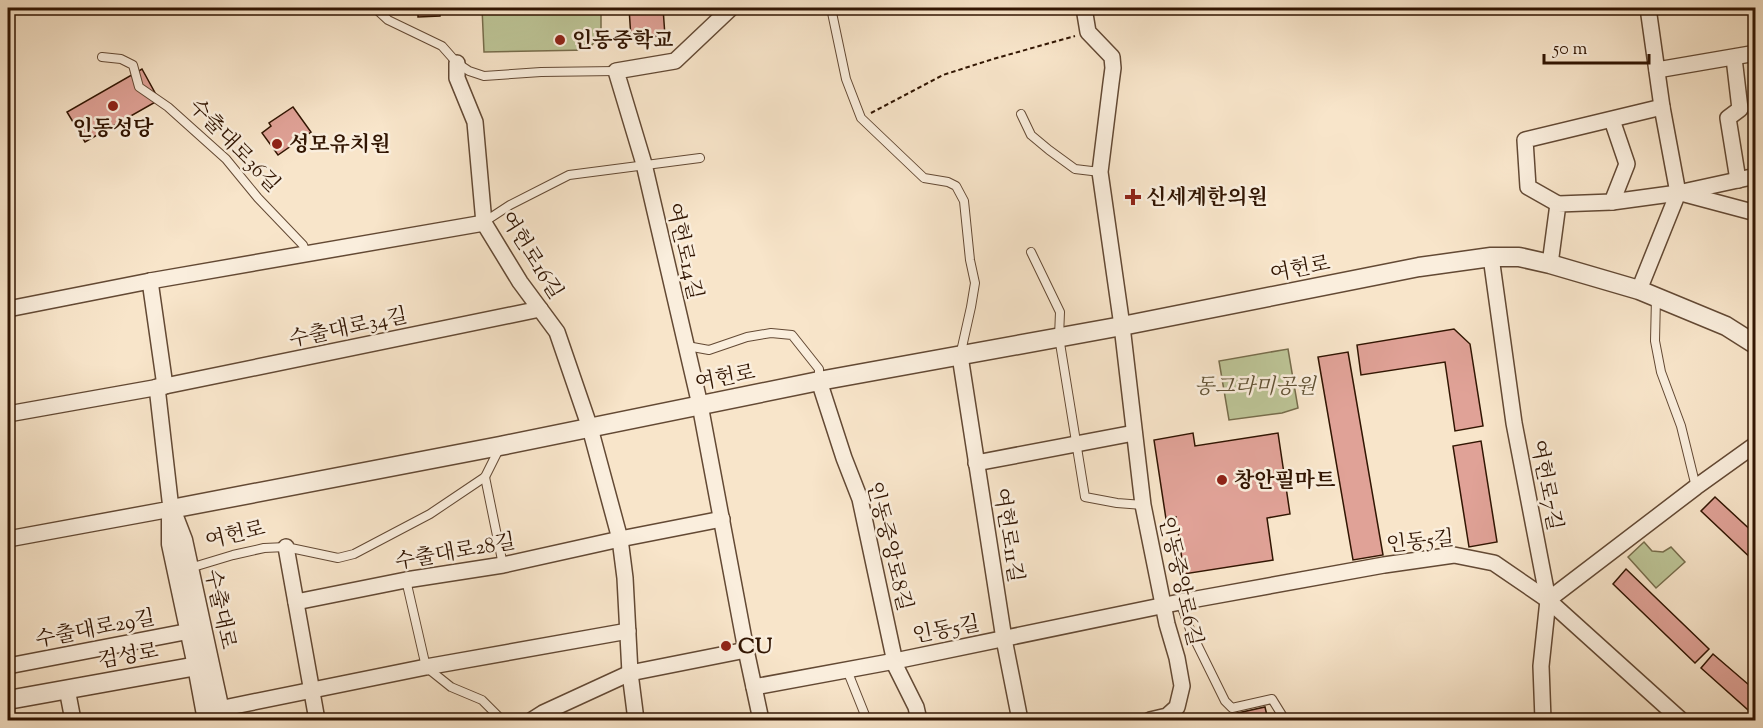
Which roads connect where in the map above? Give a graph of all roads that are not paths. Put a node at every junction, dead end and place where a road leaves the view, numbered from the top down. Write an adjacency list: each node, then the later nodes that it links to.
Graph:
1 (375, 8): 9 (lane)
2 (731, 8): 11 (street)
3 (831, 8): 37 (lane)
4 (1084, 8): 17 (street, 인동중앙로6길)
5 (1648, 8): 10 (street)
6 (1755, 53): 8 (street)
7 (102, 57): 26 (lane, 수출대로36길)
8 (1734, 58): 10 (street); 19 (street)
9 (457, 63): 11 (lane); 24 (street, 여헌로16길)
10 (1657, 70): 12 (street)
11 (616, 71): 16 (street, 여헌로14길)
12 (1662, 107): 14 (street); 20 (street)
13 (1021, 114): 17 (lane)
14 (1612, 120): 21 (street); 22 (street)
15 (700, 158): 16 (lane)
16 (644, 164): 24 (lane); 36 (street, 여헌로14길)
17 (1100, 172): 33 (street, 인동중앙로6길)
18 (1755, 176): 19 (street)
19 (1738, 180): 20 (street)
20 (1678, 193): 21 (street); 23 (street); 30 (street)
21 (1612, 202): 22 (street)
22 (1558, 204): 28 (street)
23 (1755, 213)
24 (484, 223): 26 (street); 32 (street, 여헌로16길)
25 (1031, 252): 34 (lane)
26 (306, 253): 29 (street)
27 (1491, 257): 28 (street, 여헌로); 33 (street, 여헌로); 59 (street, 여헌로7길)
28 (1550, 264): 30 (street, 여헌로)
29 (150, 281): 31 (street); 39 (street, 수출대로)
30 (1648, 294): 35 (street, 여헌로); 49 (lane)
31 (8, 309)
32 (540, 309): 39 (street, 수출대로34길); 42 (street, 여헌로16길)
33 (1122, 326): 34 (street, 여헌로); 43 (street, 인동중앙로6길)
34 (1059, 338): 37 (street, 여헌로); 44 (lane)
35 (1755, 345)
36 (685, 346): 38 (lane); 40 (street, 여헌로14길)
37 (960, 356): 38 (street, 여헌로); 47 (street, 여헌로11길)
38 (819, 381): 40 (street, 여헌로); 67 (street, 인동중앙로8길)
39 (161, 387): 41 (street, 수출대로34길); 51 (street, 수출대로)
40 (700, 405): 42 (street, 여헌로); 52 (street, 여헌로14길)
41 (8, 414)
42 (590, 428): 46 (street, 여헌로); 54 (street, 여헌로16길)
43 (1134, 433): 44 (street); 50 (street, 인동중앙로6길)
44 (1076, 444): 47 (street); 50 (lane)
45 (1755, 444): 49 (street)
46 (500, 446): 48 (lane); 51 (street, 여헌로)
47 (976, 463): 65 (street, 여헌로11길)
48 (485, 477): 55 (lane, 여헌로); 56 (lane)
49 (1696, 487): 59 (street)
50 (1143, 506): 62 (street, 인동중앙로6길)
51 (171, 509): 53 (street); 57 (street, 수출대로); 63 (street, 수출대로)
52 (722, 519): 54 (street, 수출대로28길); 66 (street, 여헌로14길)
53 (8, 539)
54 (620, 539): 56 (street, 수출대로28길); 64 (street, 여헌로16길)
55 (286, 548): 57 (lane, 여헌로); 60 (street)
56 (503, 565): 58 (street, 수출대로28길)
57 (190, 568): 77 (street, 수출대로)
58 (406, 580): 60 (street, 수출대로28길); 70 (lane)
59 (1548, 600): 61 (street, 인동5길); 89 (street, 여헌로7길); 90 (street, 인동5길)
60 (296, 602): 75 (street)
61 (1180, 602): 62 (street, 인동5길); 88 (lane)
62 (1163, 606): 65 (street, 인동5길); 87 (street, 인동중앙로6길)
63 (190, 631): 68 (street, 수출대로29길); 69 (street, 수출대로)
64 (628, 631): 70 (street); 72 (street, 여헌로16길)
65 (1004, 639): 67 (street, 인동5길); 86 (street, 여헌로11길)
66 (746, 650): 72 (street); 73 (street, 여헌로14길)
67 (895, 661): 71 (street, 인동5길); 85 (street, 인동중앙로8길)
68 (8, 666)
69 (197, 666): 74 (street, 검성로); 77 (street, 수출대로)
70 (426, 667): 75 (street); 80 (lane)
71 (847, 670): 73 (street, 인동5길); 84 (lane)
72 (630, 673): 81 (street); 82 (street, 여헌로16길)
73 (754, 687): 83 (street, 여헌로14길)
74 (67, 689): 76 (street, 검성로); 78 (street)
75 (312, 690): 77 (street); 79 (street)
76 (8, 700)
77 (216, 717)
78 (73, 720)
79 (317, 720)
80 (504, 720)
81 (532, 720)
82 (636, 720)
83 (761, 720)
84 (867, 720)
85 (919, 720)
86 (1020, 720)
87 (1150, 720)
88 (1285, 720)
89 (1543, 720)
90 (1681, 720)

